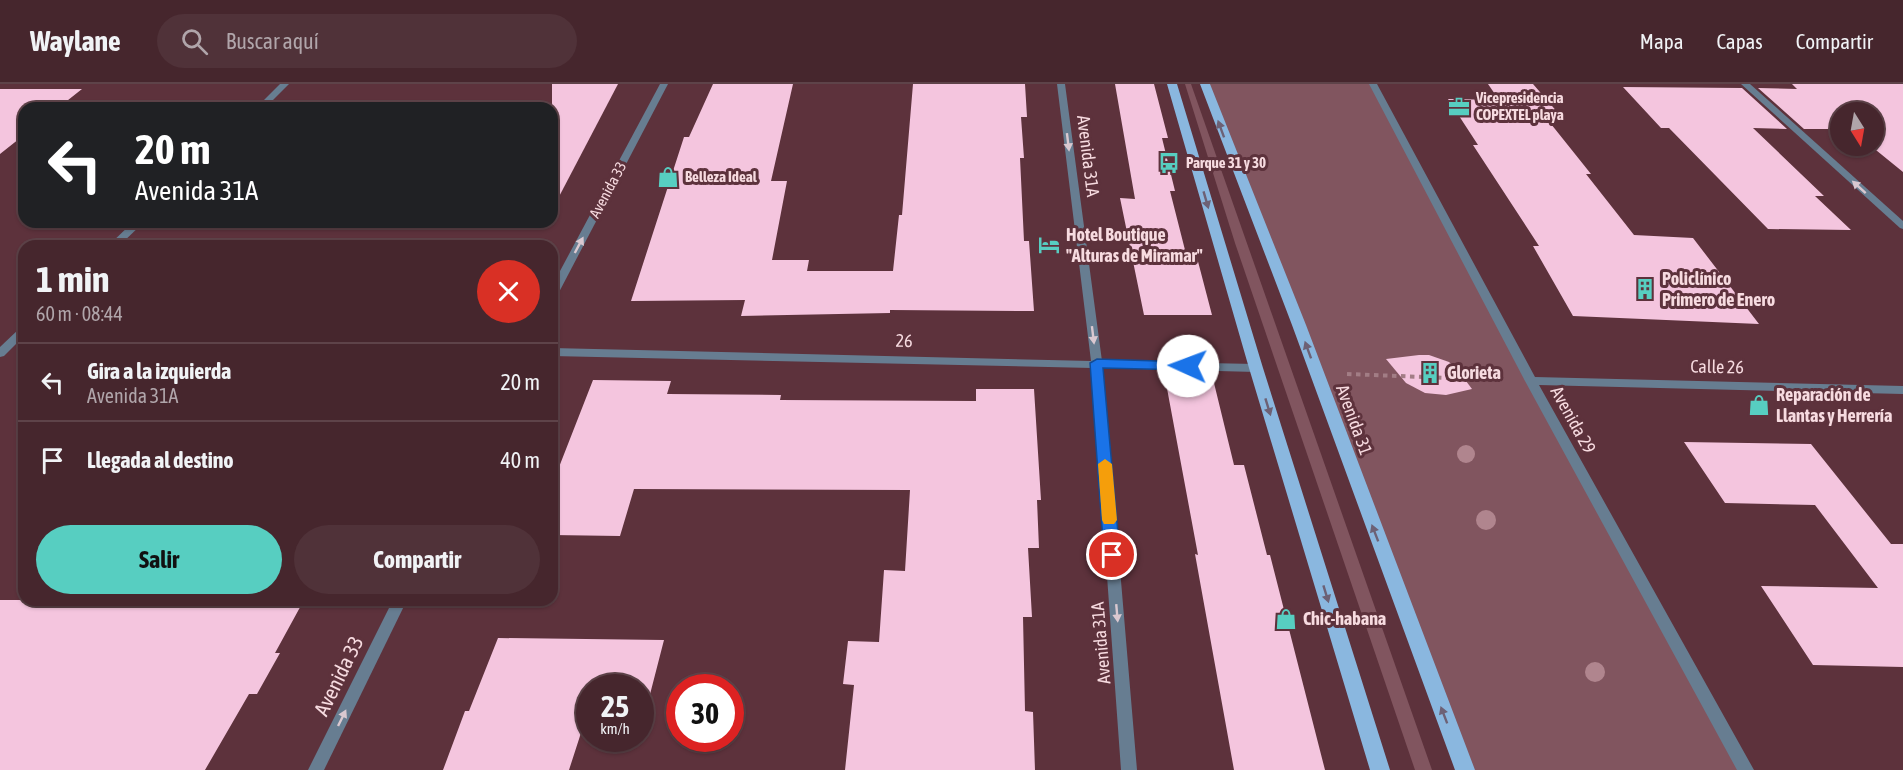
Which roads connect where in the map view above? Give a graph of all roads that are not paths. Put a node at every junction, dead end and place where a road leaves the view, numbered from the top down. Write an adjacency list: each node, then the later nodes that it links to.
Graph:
1 (285, 84): 8 (street)
2 (664, 84): 12 (street, Avenida 33, one-way to 2)
3 (1061, 84): 18 (street, Avenida 31A, one-way to 18)
4 (1172, 84): 19 (main road, one-way to 19)
5 (1205, 84): 26 (main road, Avenida 31, one-way to 5)
6 (1373, 84): 20 (street, Avenida 29)
7 (1745, 84): 9 (street, one-way to 7)
8 (266, 102)
9 (1903, 226)
10 (133, 228): 11 (street)
11 (120, 240)
12 (558, 286)
13 (0, 340): 14 (street)
14 (18, 341)
15 (18, 342): 17 (street)
16 (558, 352): 18 (street, 26)
17 (0, 353)
18 (1097, 363): 19 (street, 26); 24 (street, Avenida 31A, one-way to 24)
19 (1256, 368): 25 (main road, one-way to 25)
20 (1531, 381): 21 (street, Calle 26); 27 (street, Avenida 29)
21 (1903, 390)
22 (397, 606): 23 (street, Avenida 33, one-way to 22)
23 (316, 770)
24 (1129, 770)
25 (1380, 770)
26 (1465, 770)
27 (1746, 770)

